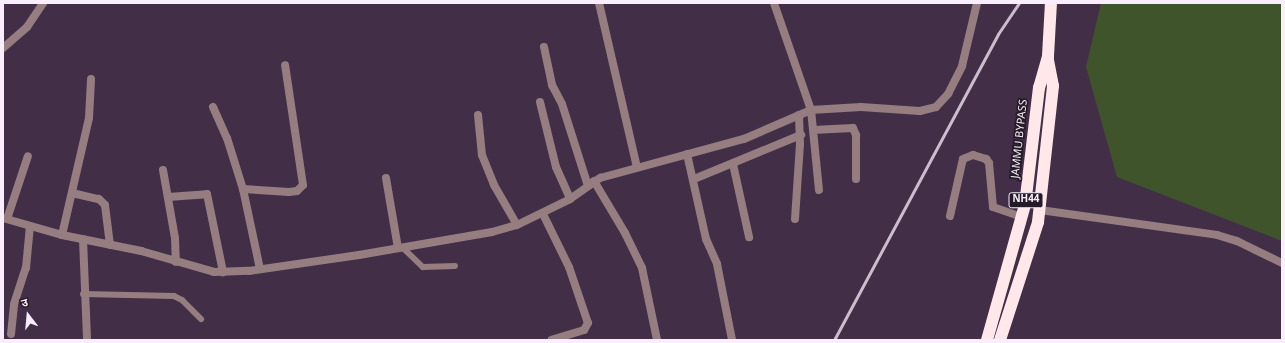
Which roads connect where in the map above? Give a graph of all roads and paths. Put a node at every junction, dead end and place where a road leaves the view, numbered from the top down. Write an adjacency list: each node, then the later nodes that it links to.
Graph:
1 (43, 3): 7 (street)
2 (599, 3): 20 (street)
3 (774, 3): 15 (street)
4 (977, 3): 15 (street)
5 (1051, 3): 8 (highway, JAMMU BYPASS / NH44)
6 (544, 47): 25 (street)
7 (3, 48)
8 (1048, 56): 31 (highway, JAMMU BYPASS / NH44); 34 (highway, JAMMU BYPASS / NH44)
9 (285, 65): 26 (street)
10 (91, 78): 28 (street)
11 (540, 102): 30 (street)
12 (213, 107): 26 (street)
13 (478, 116): 37 (street)
14 (799, 118): 15 (street); 16 (street); 17 (street)
15 (812, 121): 24 (street); 27 (street)
16 (801, 134): 19 (street); 36 (street)
17 (687, 154): 20 (street); 22 (street)
18 (28, 156): 35 (street)
19 (733, 164): 22 (street); 40 (street)
20 (637, 167): 25 (street)
21 (163, 170): 29 (street)
22 (693, 176): 55 (street)
23 (386, 178): 43 (street)
24 (856, 179)
25 (593, 184): 30 (street); 54 (street)
26 (243, 189): 47 (street)
27 (819, 190)
28 (72, 193): 39 (street); 42 (street)
29 (168, 197): 44 (street); 48 (street)
30 (570, 199): 33 (street)
31 (1040, 210): 45 (street); 57 (highway, JAMMU BYPASS / NH44)
32 (950, 216): 34 (street)
33 (545, 217): 37 (street); 53 (street)
34 (1022, 218): 56 (highway, JAMMU BYPASS / NH44)
35 (5, 219): 38 (street)
36 (795, 219)
37 (517, 225): 43 (street)
38 (30, 226): 39 (street); 51 (street)
39 (62, 235): 41 (street)
40 (749, 238)
41 (83, 239): 42 (street); 49 (street)
42 (110, 245): 44 (street)
43 (400, 248): 46 (lane); 47 (street)
44 (176, 262): 48 (street)
45 (1282, 263)
46 (455, 266)
47 (260, 269): 48 (street)
48 (223, 272)
49 (83, 294): 50 (lane); 52 (street)
50 (201, 319)
51 (11, 334)
52 (86, 340)
53 (552, 340)
54 (657, 340)
55 (732, 340)
56 (987, 340)
57 (1000, 340)

